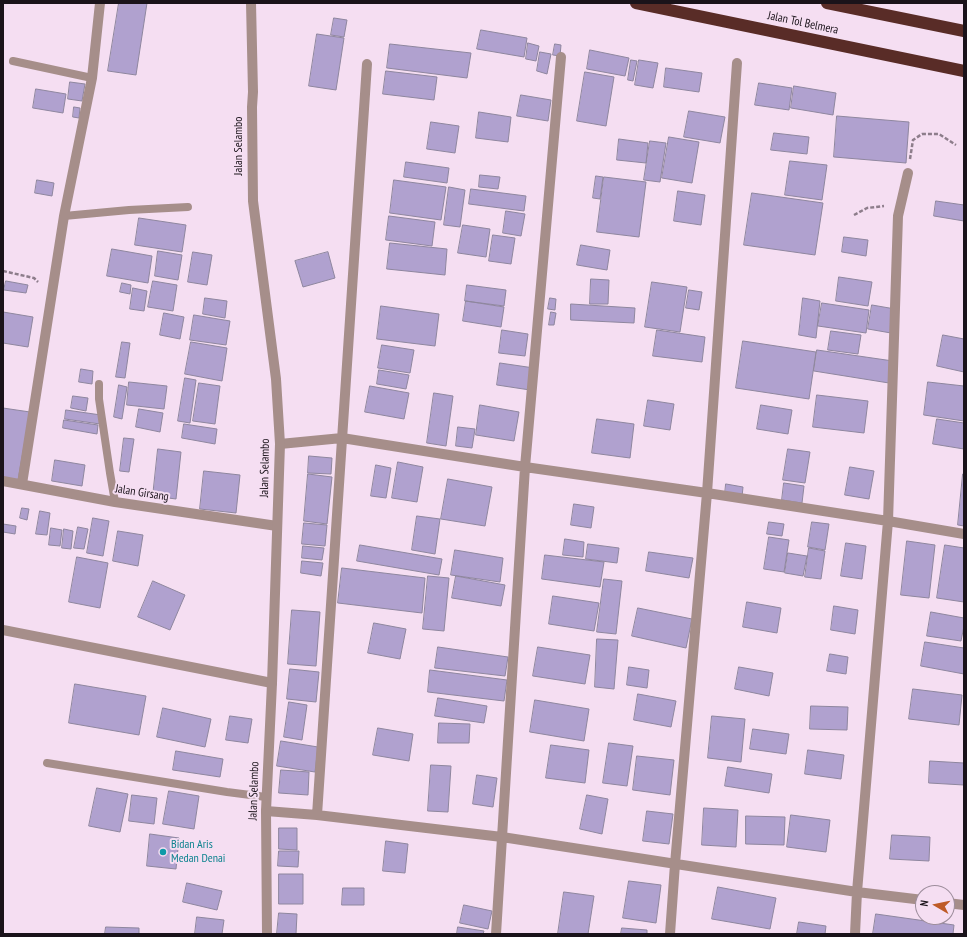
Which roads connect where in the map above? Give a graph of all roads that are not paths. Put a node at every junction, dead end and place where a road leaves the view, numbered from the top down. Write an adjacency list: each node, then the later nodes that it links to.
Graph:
1 (100, 3): 11 (street)
2 (251, 3): 17 (street, Jalan Selambo)
3 (636, 3): 10 (highway, Jalan Tol Belmera)
4 (827, 3): 5 (highway, Jalan Tol Belmera)
5 (964, 31)
6 (561, 57): 18 (street)
7 (13, 61): 11 (lane)
8 (737, 63): 21 (street)
9 (367, 64): 16 (street)
10 (964, 71)
11 (92, 78): 14 (street)
12 (908, 173): 23 (street)
13 (188, 207): 14 (lane)
14 (64, 216): 20 (street)
15 (99, 384): 22 (lane)
16 (342, 438): 17 (street); 18 (street); 31 (street)
17 (280, 444): 24 (street, Jalan Selambo)
18 (525, 467): 21 (street); 32 (street)
19 (3, 481): 20 (street, Jalan Girsang)
20 (22, 484): 22 (street, Jalan Girsang)
21 (708, 493): 23 (street); 33 (street)
22 (115, 502): 24 (street, Jalan Girsang)
23 (888, 521): 25 (street); 34 (street)
24 (277, 526): 27 (street, Jalan Selambo)
25 (964, 534)
26 (3, 630): 27 (street)
27 (272, 683): 29 (street, Jalan Selambo)
28 (47, 764): 29 (lane)
29 (266, 798): 30 (street, Jalan Selambo)
30 (266, 811): 31 (street); 36 (street, Jalan Selambo)
31 (317, 815): 32 (street)
32 (502, 837): 33 (street); 37 (street)
33 (675, 864): 34 (street); 38 (street)
34 (857, 892): 35 (street); 39 (street)
35 (915, 899)
36 (267, 934)
37 (496, 934)
38 (670, 934)
39 (855, 934)

